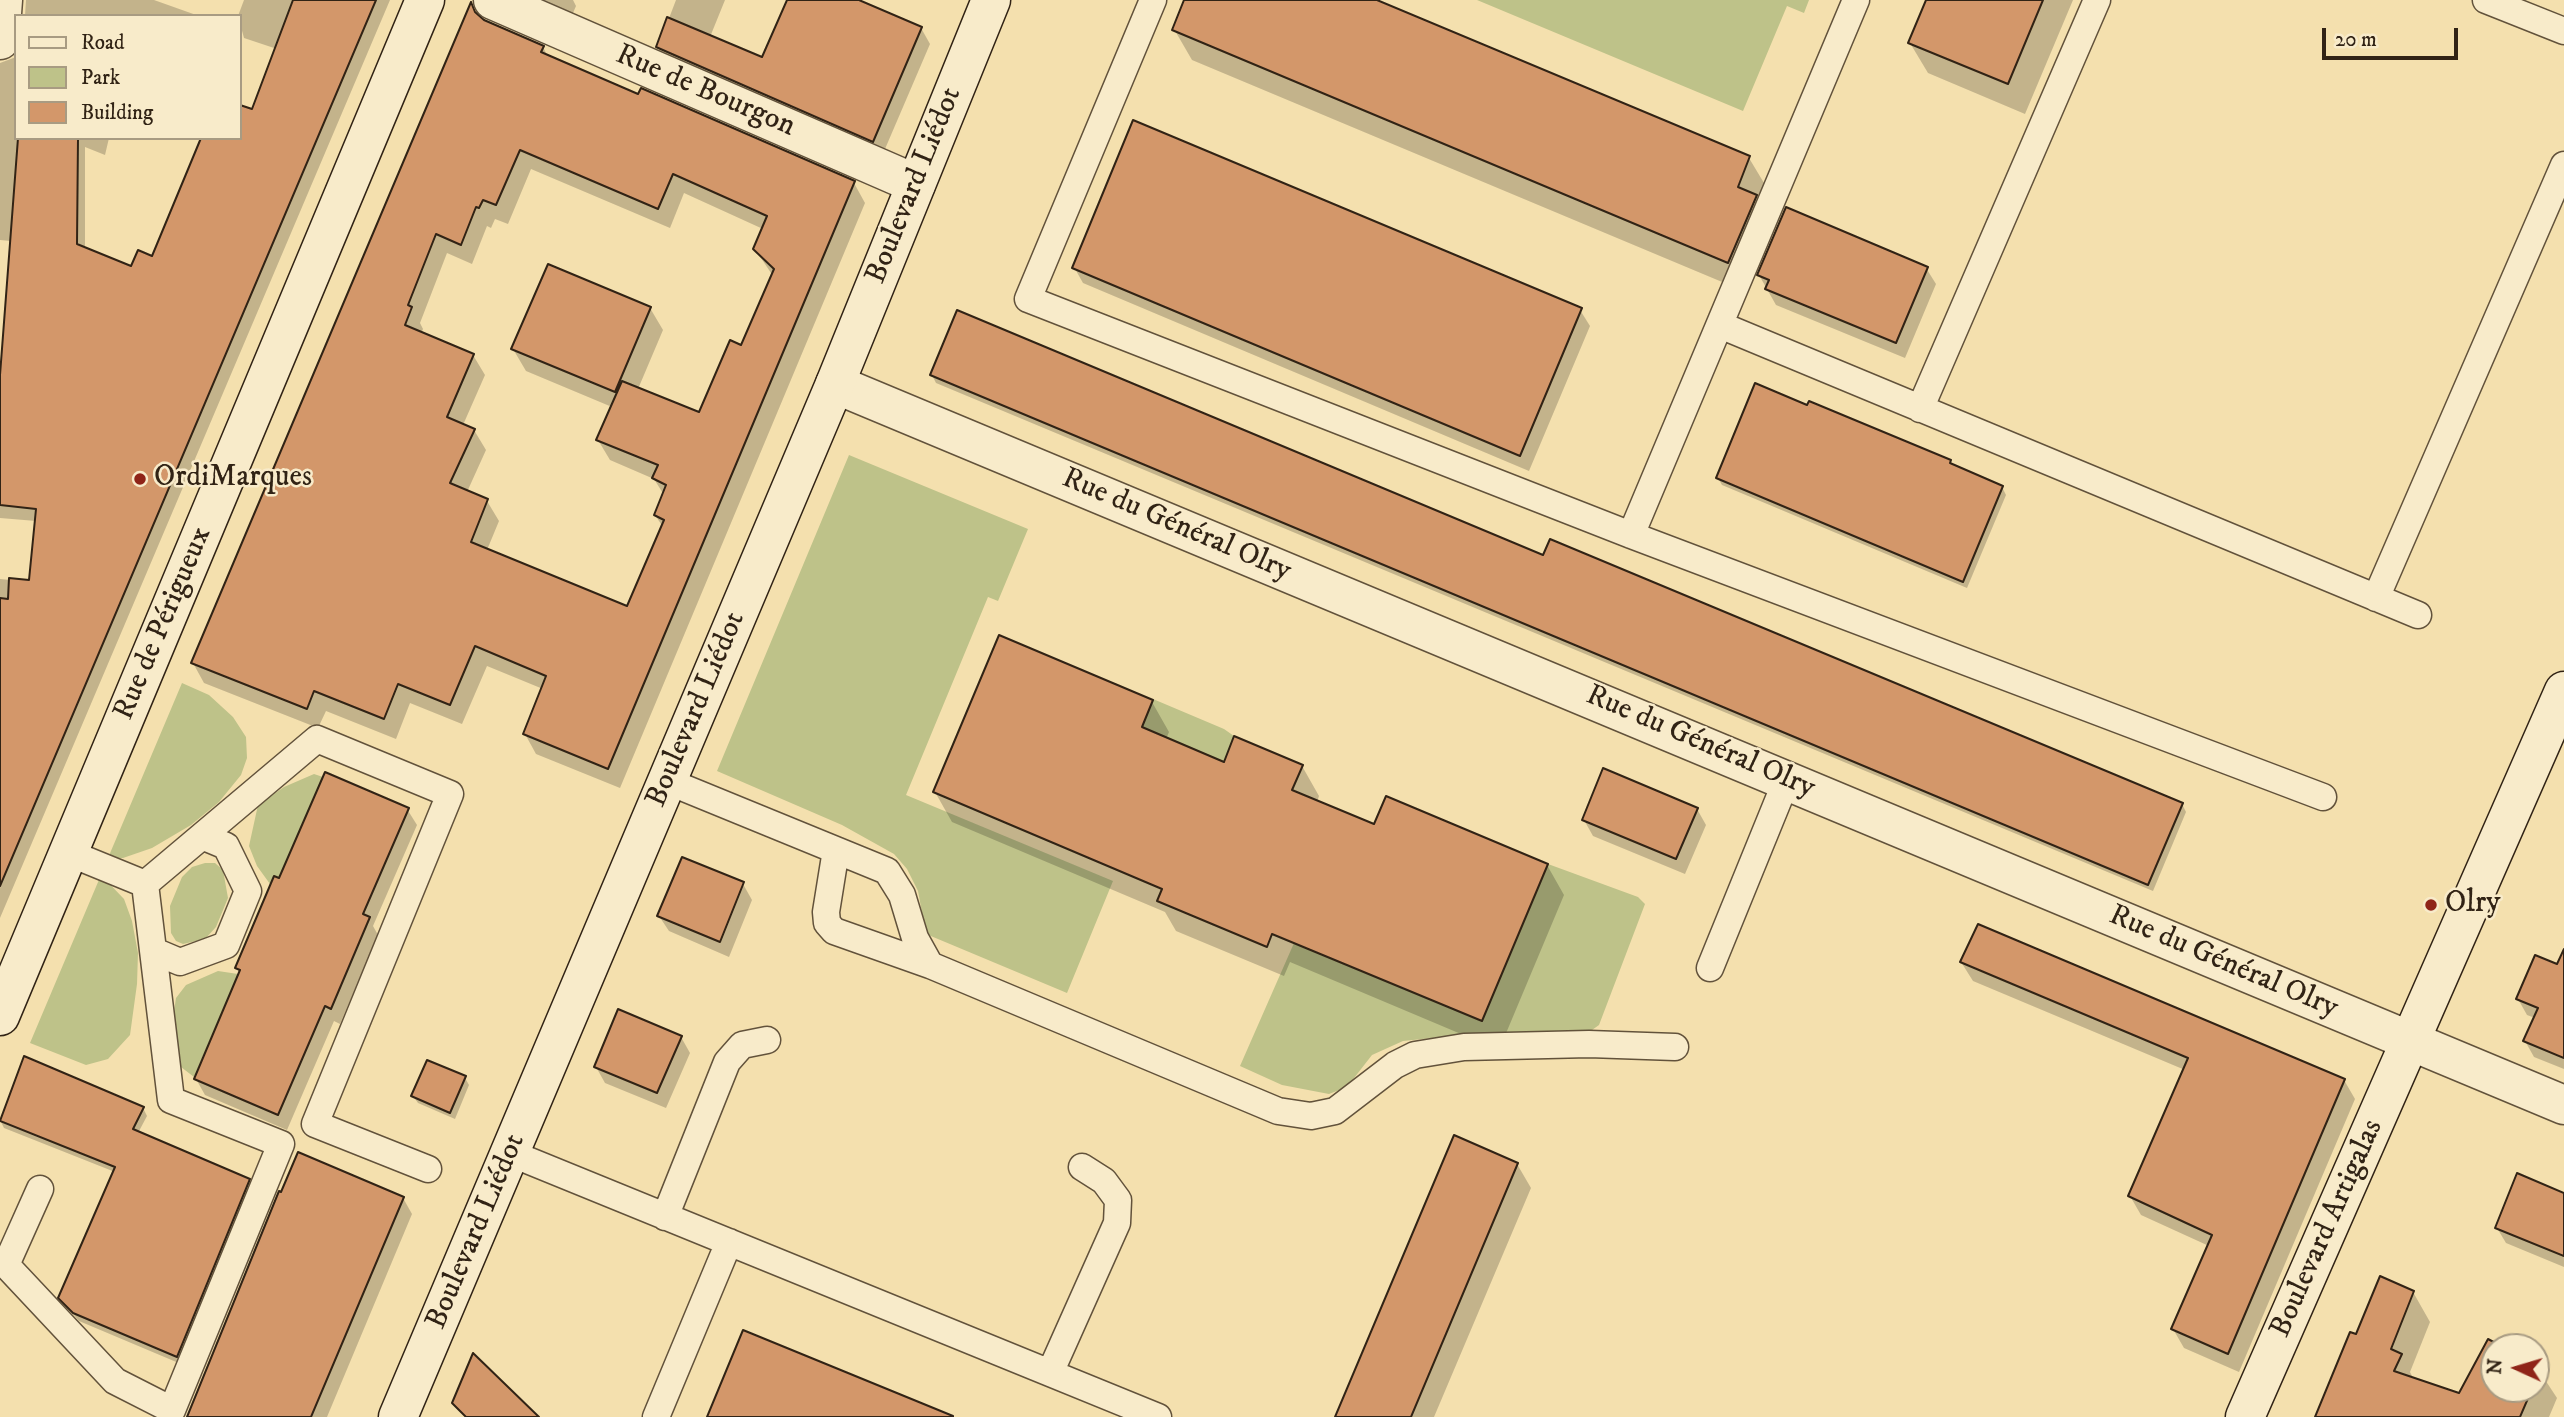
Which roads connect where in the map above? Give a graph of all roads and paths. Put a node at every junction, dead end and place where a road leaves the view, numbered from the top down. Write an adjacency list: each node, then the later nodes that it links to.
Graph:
1 (3, 0): 11 (street)
2 (425, 0): 26 (street, Rue de Périgueux)
3 (493, 0): 13 (street, Rue de Bourgon)
4 (991, 0): 13 (street, Boulevard Liédot)
5 (1153, 0): 17 (lane)
6 (1856, 0): 14 (lane)
7 (2097, 0): 16 (lane)
8 (2486, 0): 9 (lane)
9 (2533, 9): 10 (lane)
10 (2564, 31)
11 (0, 40)
12 (2564, 165): 18 (lane)
13 (916, 184): 15 (street, Boulevard Liédot)
14 (1720, 325): 16 (lane); 17 (lane)
15 (835, 384): 21 (street, Rue du Général Olry); 22 (street, Boulevard Liédot)
16 (1920, 409): 18 (lane)
17 (1631, 535): 23 (lane)
18 (2376, 598): 19 (lane)
19 (2418, 615)
20 (2564, 691): 33 (street, Boulevard Artigalas)
21 (1787, 779): 30 (lane); 33 (street, Rue du Général Olry)
22 (667, 781): 25 (lane); 38 (street, Boulevard Liédot)
23 (2323, 797)
24 (202, 836): 27 (lane); 28 (lane); 36 (lane)
25 (836, 850): 29 (lane); 29 (lane)
26 (69, 853): 27 (lane); 31 (street, Rue de Périgueux)
27 (145, 884): 28 (lane)
28 (154, 951): 37 (lane)
29 (930, 965): 34 (lane)
30 (1710, 968)
31 (1, 1011)
32 (767, 1040): 42 (lane)
33 (2410, 1042): 35 (street, Rue du Général Olry); 48 (street, Boulevard Artigalas)
34 (1675, 1047)
35 (2564, 1105)
36 (315, 1124): 37 (lane); 40 (lane)
37 (281, 1144): 41 (lane)
38 (510, 1153): 42 (lane); 45 (street, Boulevard Liédot)
39 (1082, 1167): 44 (lane)
40 (428, 1168)
41 (40, 1189)
42 (665, 1217): 43 (lane)
43 (729, 1242): 44 (lane); 46 (lane)
44 (1050, 1373): 47 (lane)
45 (398, 1417)
46 (656, 1417)
47 (1158, 1417)
48 (2245, 1417)

